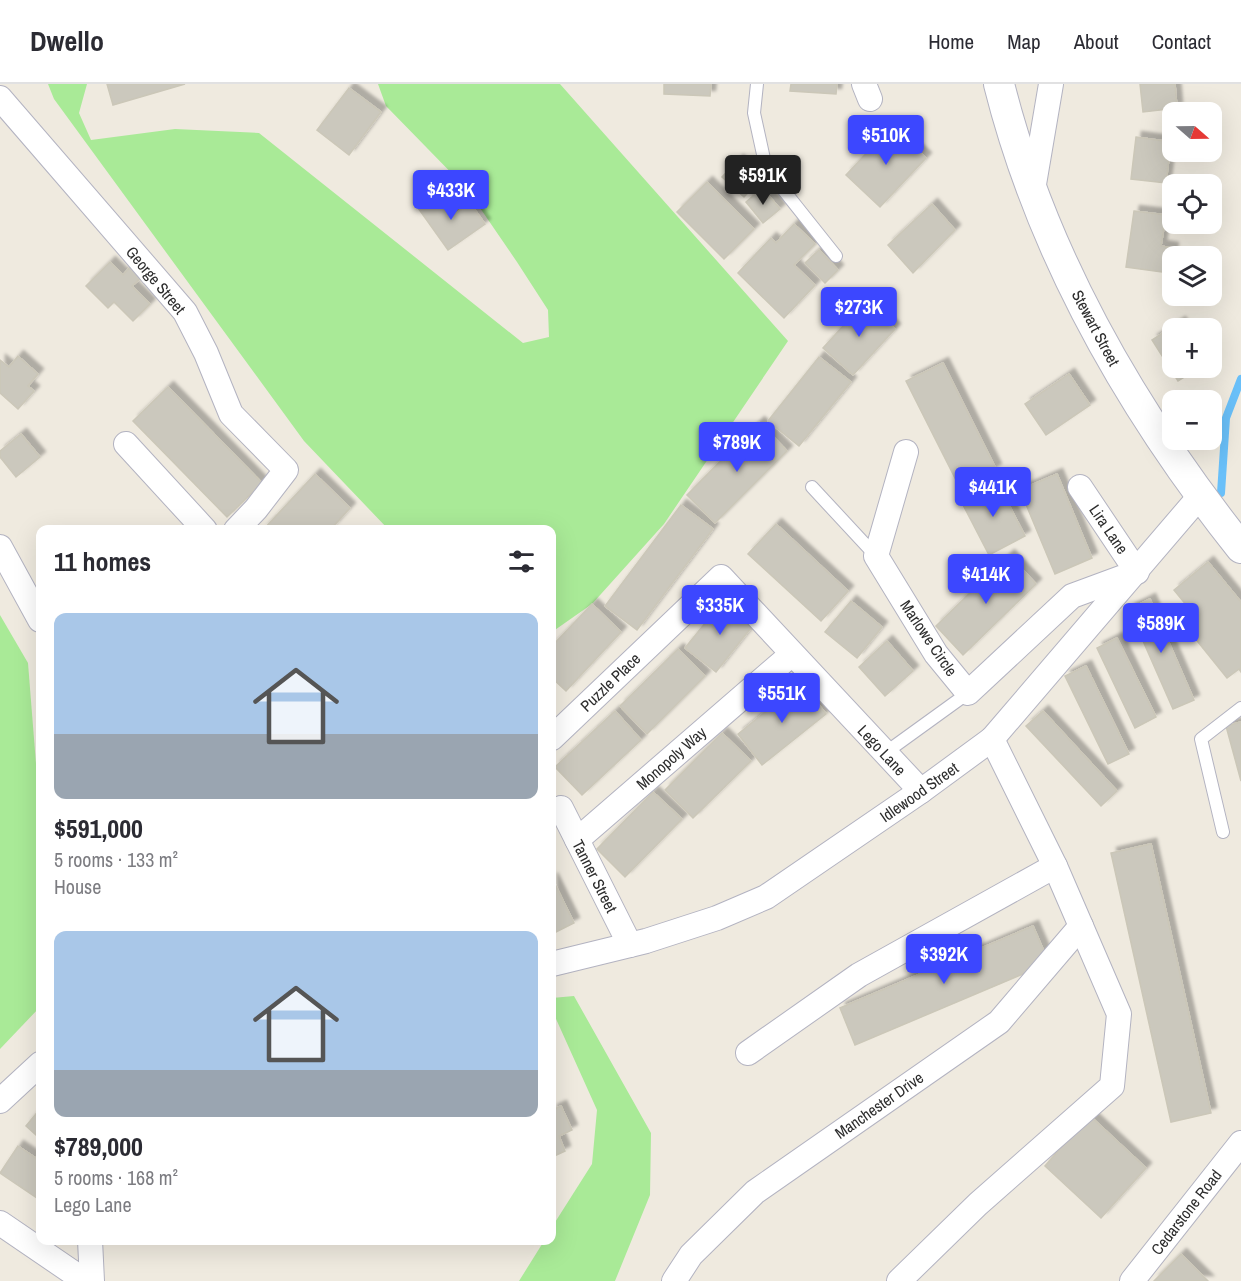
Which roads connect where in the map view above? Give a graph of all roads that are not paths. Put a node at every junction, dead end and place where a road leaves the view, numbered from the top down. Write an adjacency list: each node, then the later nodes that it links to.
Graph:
1 (757, 84): 6 (lane)
2 (999, 84): 5 (street, Stewart Street)
3 (1051, 84): 5 (street)
4 (0, 98): 13 (street, George Street)
5 (1033, 190): 11 (street, Stewart Street)
6 (836, 256)
7 (126, 444): 12 (street)
8 (906, 452): 16 (street)
9 (1080, 486): 17 (street, Lira Lane)
10 (812, 487): 16 (lane)
11 (1200, 496): 15 (street, Stewart Street); 17 (street, Idlewood Street)
12 (200, 525)
13 (241, 525)
14 (0, 547): 19 (street)
15 (1241, 548)
16 (876, 556): 21 (street, Marlowe Circle)
17 (1137, 572): 21 (street, Marlowe Circle); 24 (street, Idlewood Street)
18 (721, 577): 20 (street, Lego Lane); 23 (street, Puzzle Place)
19 (36, 613)
20 (792, 654): 25 (street, Lego Lane); 29 (street, Monopoly Way)
21 (968, 693): 25 (lane)
22 (1241, 708): 28 (lane)
23 (556, 734)
24 (992, 739): 26 (street, Idlewood Street); 30 (street)
25 (885, 753): 26 (street, Lego Lane)
26 (921, 791): 32 (street, Idlewood Street)
27 (561, 808): 29 (street, Tanner Street)
28 (1223, 832)
29 (577, 840): 32 (street, Tanner Street)
30 (1055, 866): 31 (street); 34 (street)
31 (1081, 926): 42 (street, Manchester Drive); 43 (street)
32 (630, 945): 33 (street, Idlewood Street)
33 (556, 963)
34 (748, 1053)
35 (36, 1068): 36 (street)
36 (0, 1101)
37 (1241, 1143): 44 (street, Cedarstone Road)
38 (0, 1223): 40 (street)
39 (90, 1245): 41 (street)
40 (84, 1281)
41 (92, 1281)
42 (674, 1281)
43 (899, 1281)
44 (1132, 1281)

